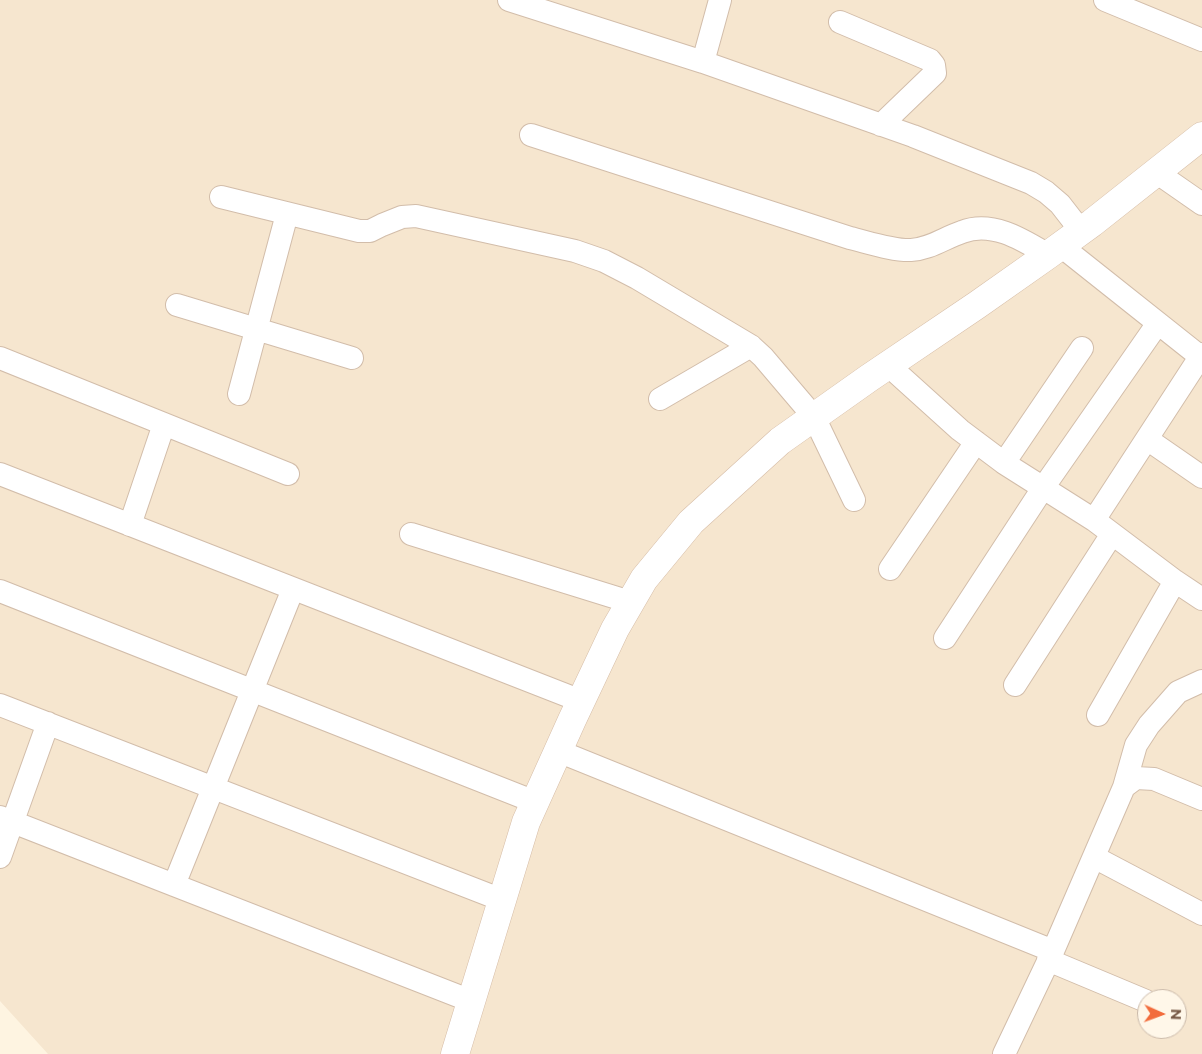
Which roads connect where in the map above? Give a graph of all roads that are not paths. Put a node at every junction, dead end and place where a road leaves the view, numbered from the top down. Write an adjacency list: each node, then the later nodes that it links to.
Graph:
1 (720, 0): 6 (street)
2 (1105, 0): 5 (street)
3 (522, 2): 6 (street)
4 (840, 22): 7 (street)
5 (1202, 40)
6 (703, 62): 7 (street)
7 (881, 125): 14 (street)
8 (530, 135): 14 (street)
9 (1202, 136): 10 (main road)
10 (1156, 172): 12 (street); 14 (main road)
11 (221, 197): 13 (street)
12 (1202, 204)
13 (288, 214): 17 (street); 18 (street)
14 (1063, 244): 16 (street); 23 (main road)
15 (177, 305): 17 (street)
16 (1158, 323): 20 (street); 34 (street)
17 (256, 329): 22 (street); 24 (street)
18 (751, 346): 25 (street); 26 (street)
19 (1082, 348): 30 (street)
20 (1201, 356): 28 (street)
21 (0, 358): 27 (street)
22 (352, 358)
23 (888, 366): 26 (main road); 29 (street)
24 (239, 394)
25 (660, 399)
26 (814, 417): 35 (street); 45 (main road)
27 (164, 424): 32 (street); 37 (street)
28 (1147, 439): 33 (street); 36 (street)
29 (976, 442): 30 (street); 40 (street)
30 (1004, 463): 34 (street)
31 (0, 474): 37 (street)
32 (288, 474)
33 (1202, 477)
34 (1043, 488): 36 (street); 46 (street)
35 (854, 500)
36 (1094, 520): 39 (street)
37 (130, 525): 42 (street)
38 (411, 534): 45 (street)
39 (1112, 534): 41 (street); 48 (street)
40 (890, 569)
41 (1175, 581): 44 (street); 52 (street)
42 (293, 589): 49 (street); 50 (street)
43 (0, 591): 49 (street)
44 (1202, 599)
45 (630, 602): 50 (main road)
46 (945, 638)
47 (1202, 681): 55 (street)
48 (1015, 685)
49 (252, 690): 56 (street); 58 (street)
50 (581, 701): 54 (main road)
51 (0, 705): 53 (street)
52 (1098, 715)
53 (48, 723): 56 (street); 59 (street)
54 (558, 751): 58 (main road); 65 (street)
55 (1124, 787): 57 (street); 60 (street)
56 (213, 788): 62 (street); 63 (street)
57 (1202, 800)
58 (534, 802): 63 (main road)
59 (6, 820): 61 (street); 62 (street)
60 (1094, 857): 64 (street); 65 (street)
61 (0, 858)
62 (174, 885): 67 (street)
63 (502, 900): 67 (main road)
64 (1202, 914)
65 (1051, 955): 66 (street); 69 (street)
66 (1137, 997)
67 (471, 1002): 68 (main road)
68 (455, 1054)
69 (1004, 1054)

